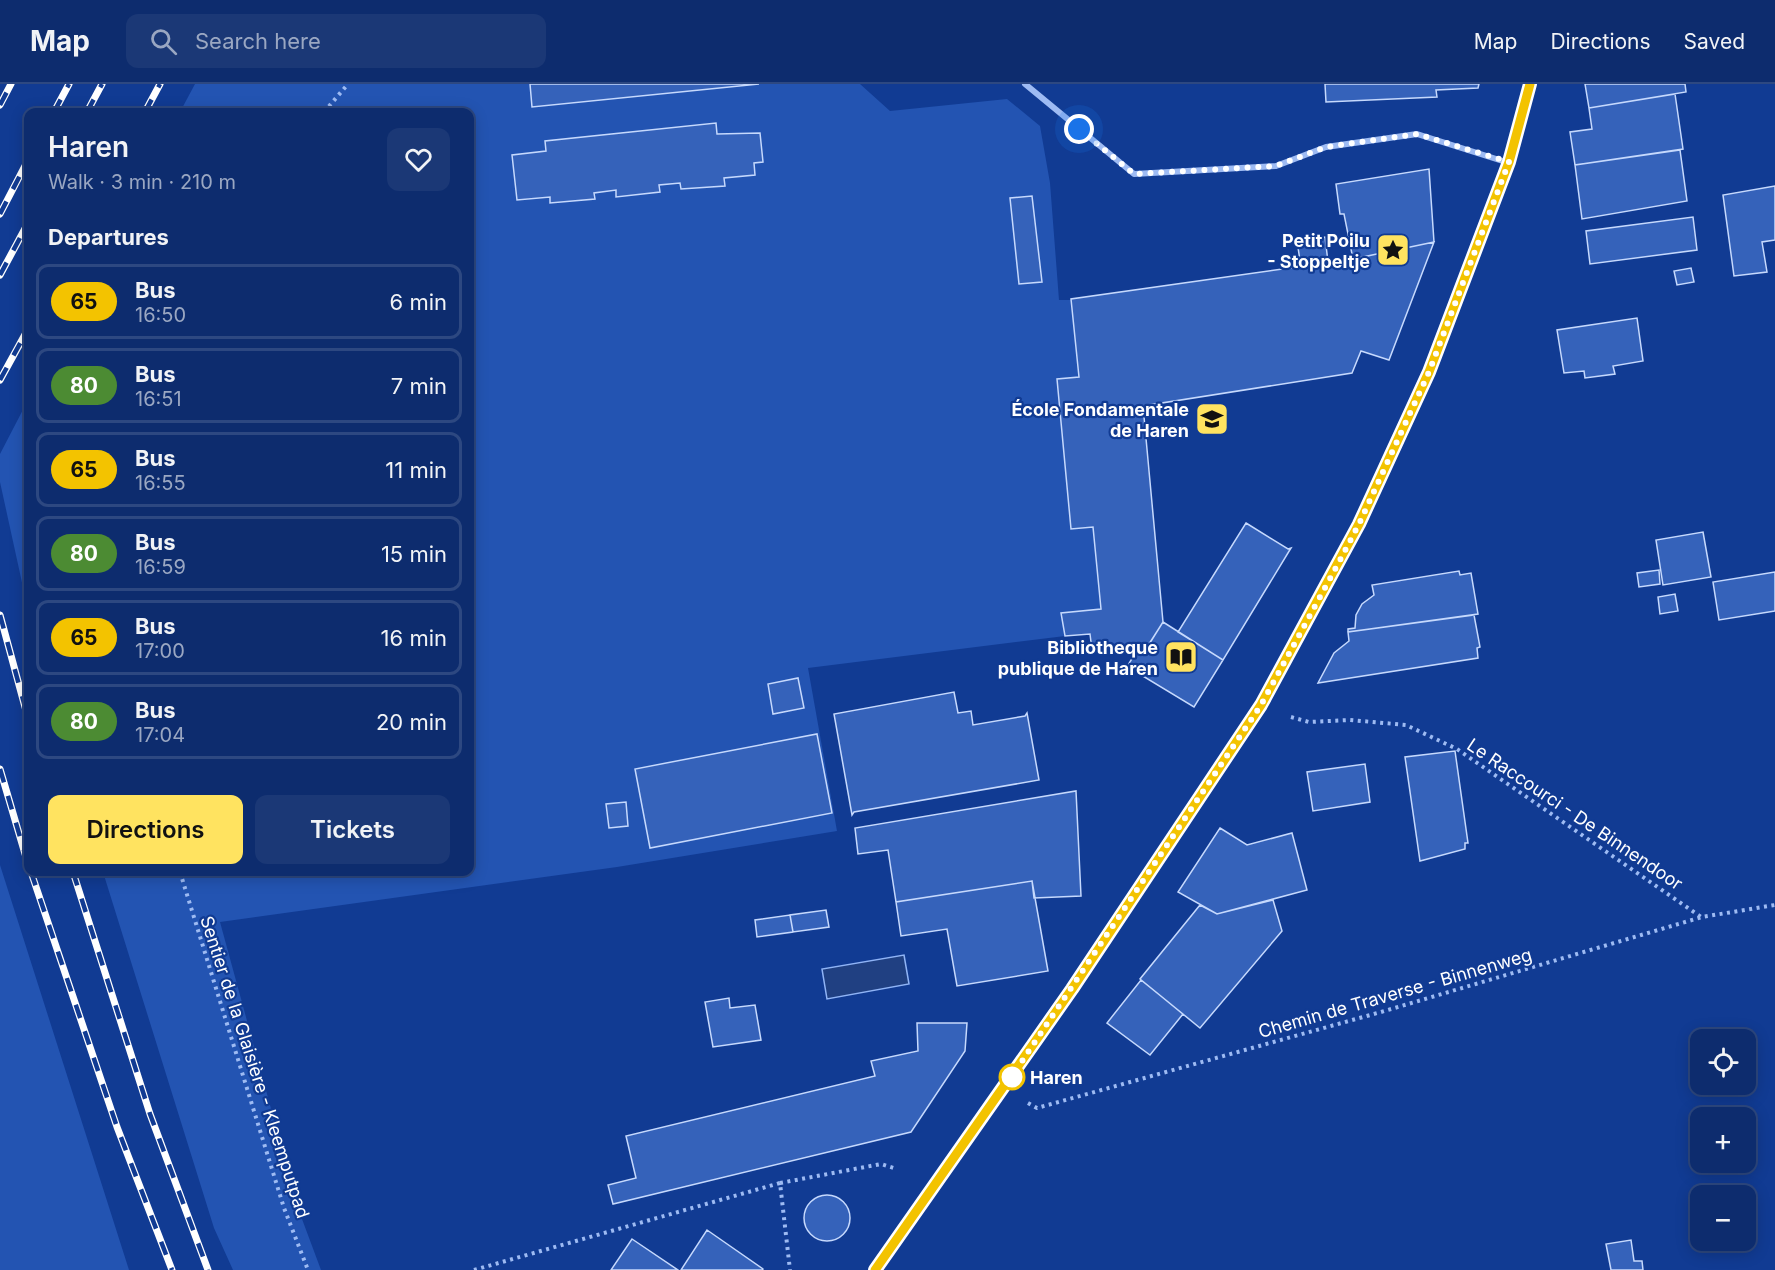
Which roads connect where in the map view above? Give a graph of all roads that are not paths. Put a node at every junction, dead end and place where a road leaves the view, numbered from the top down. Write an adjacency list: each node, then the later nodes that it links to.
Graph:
1 (1025, 84): 3 (street)
2 (1530, 84): 3 (street)
3 (1509, 162): 4 (street)
4 (875, 1270)

